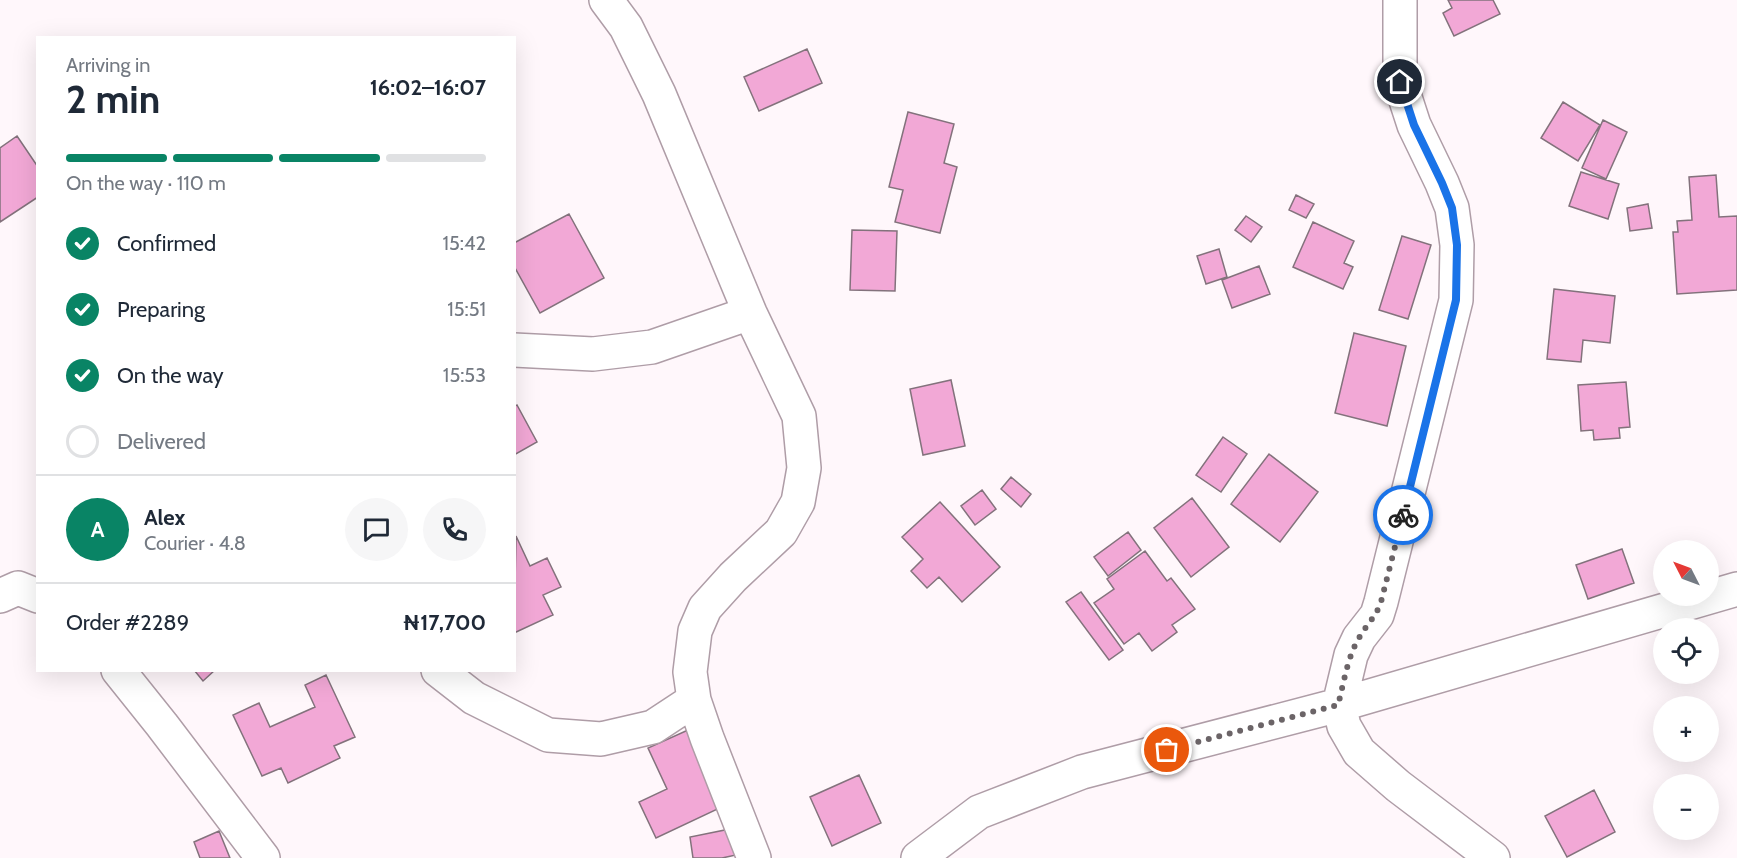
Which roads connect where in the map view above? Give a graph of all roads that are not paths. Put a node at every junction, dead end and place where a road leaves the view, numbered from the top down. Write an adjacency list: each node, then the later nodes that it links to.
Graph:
1 (606, 0): 3 (street)
2 (1400, 0): 11 (street)
3 (750, 313): 4 (street); 10 (street)
4 (516, 350)
5 (1737, 589): 11 (street)
6 (36, 595): 7 (street)
7 (0, 596)
8 (120, 672): 12 (street)
9 (441, 672): 10 (street)
10 (694, 699): 13 (street)
11 (1338, 705): 14 (street); 15 (street)
12 (263, 858)
13 (754, 858)
14 (918, 858)
15 (1493, 858)

